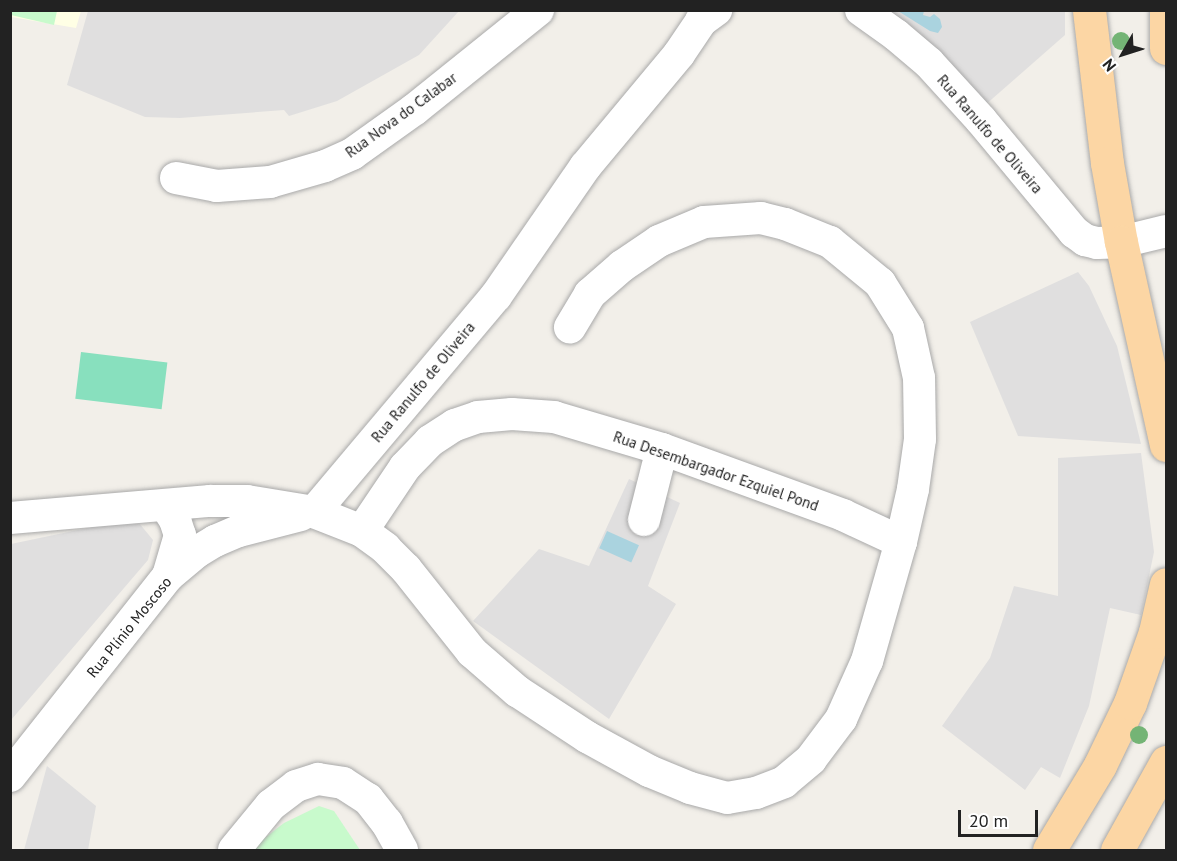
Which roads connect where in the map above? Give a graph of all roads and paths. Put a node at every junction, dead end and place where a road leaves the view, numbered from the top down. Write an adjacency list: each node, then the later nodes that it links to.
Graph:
1 (538, 10): 7 (street, Rua Nova do Calabar)
2 (716, 10): 14 (street, Rua Ranulfo de Oliveira)
3 (861, 10): 9 (street, Rua Ranulfo de Oliveira)
4 (1089, 10): 9 (main road)
5 (1167, 11): 6 (main road)
6 (1167, 48)
7 (177, 178)
8 (1167, 231): 9 (street, Rua Ranulfo de Oliveira)
9 (1121, 242): 11 (main road)
10 (570, 327): 18 (street)
11 (1167, 445)
12 (662, 448): 16 (street); 17 (street, Rua Desembargador Ezquiel Pond); 18 (street, Rua Desembargador Ezquiel Pond)
13 (166, 506): 14 (street); 15 (street); 19 (street)
14 (314, 512): 17 (street); 19 (street, Rua Plínio Moscoso)
15 (10, 518)
16 (644, 520)
17 (362, 531): 18 (street)
18 (901, 542)
19 (168, 576): 22 (street, Rua Plínio Moscoso)
20 (1167, 584): 25 (main road)
21 (1167, 762): 26 (main road)
22 (10, 776)
23 (234, 850): 24 (street)
24 (402, 850)
25 (1049, 850)
26 (1117, 850)

